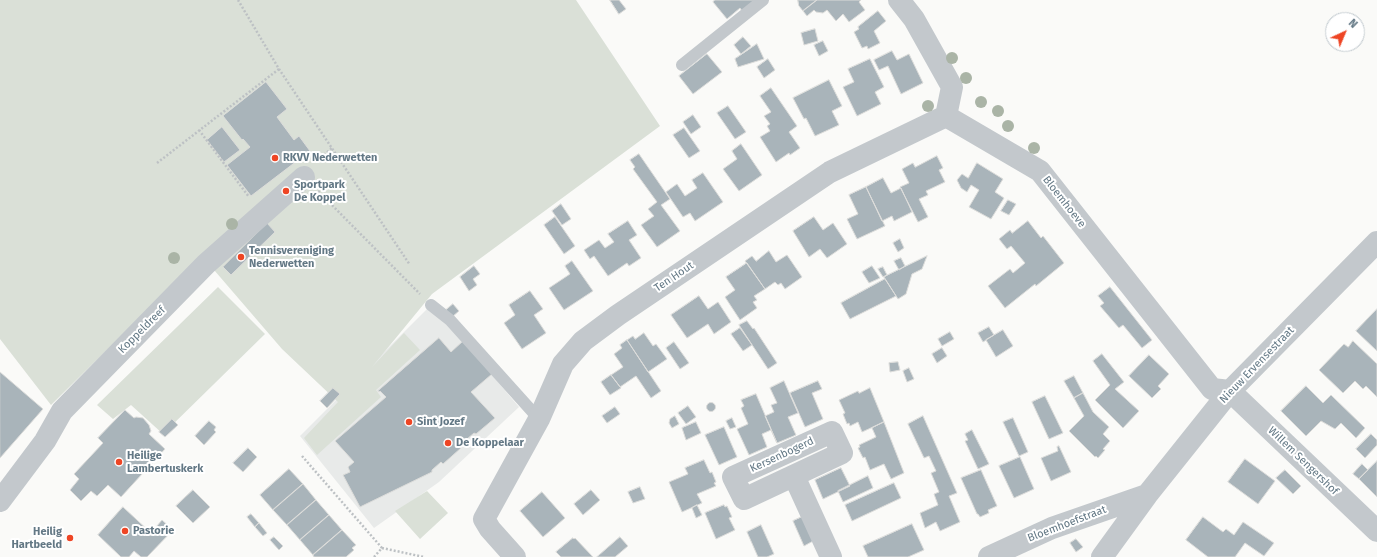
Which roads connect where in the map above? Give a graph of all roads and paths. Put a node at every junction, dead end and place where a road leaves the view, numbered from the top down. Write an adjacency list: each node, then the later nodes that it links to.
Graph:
1 (238, 0): 5 (path)
2 (763, 0): 4 (lane)
3 (899, 0): 6 (street)
4 (682, 65)
5 (279, 69): 7 (path); 12 (path)
6 (946, 116): 14 (street, Bloemhoeve); 15 (street, Ten Hout)
7 (199, 130): 8 (path); 10 (path)
8 (158, 163)
9 (304, 177): 10 (street, Koppeldreef); 13 (path)
10 (263, 214): 19 (street, Koppeldreef)
11 (1377, 242): 14 (street, Nieuw Ervensestraat)
12 (410, 265)
13 (431, 305): 15 (lane)
14 (1230, 391): 18 (street, Nieuw Ervensestraat); 20 (street, Willem Sengershof)
15 (539, 419): 24 (street, Ten Hout)
16 (302, 456): 21 (path)
17 (794, 476): 25 (street)
18 (1147, 495): 26 (street, Bloemhoefstraat); 27 (street, Nieuw Ervensestraat)
19 (0, 501)
20 (1377, 531)
21 (382, 548): 22 (path); 23 (path)
22 (374, 557)
23 (424, 557)
24 (515, 557)
25 (832, 557)
26 (989, 557)
27 (1102, 557)

